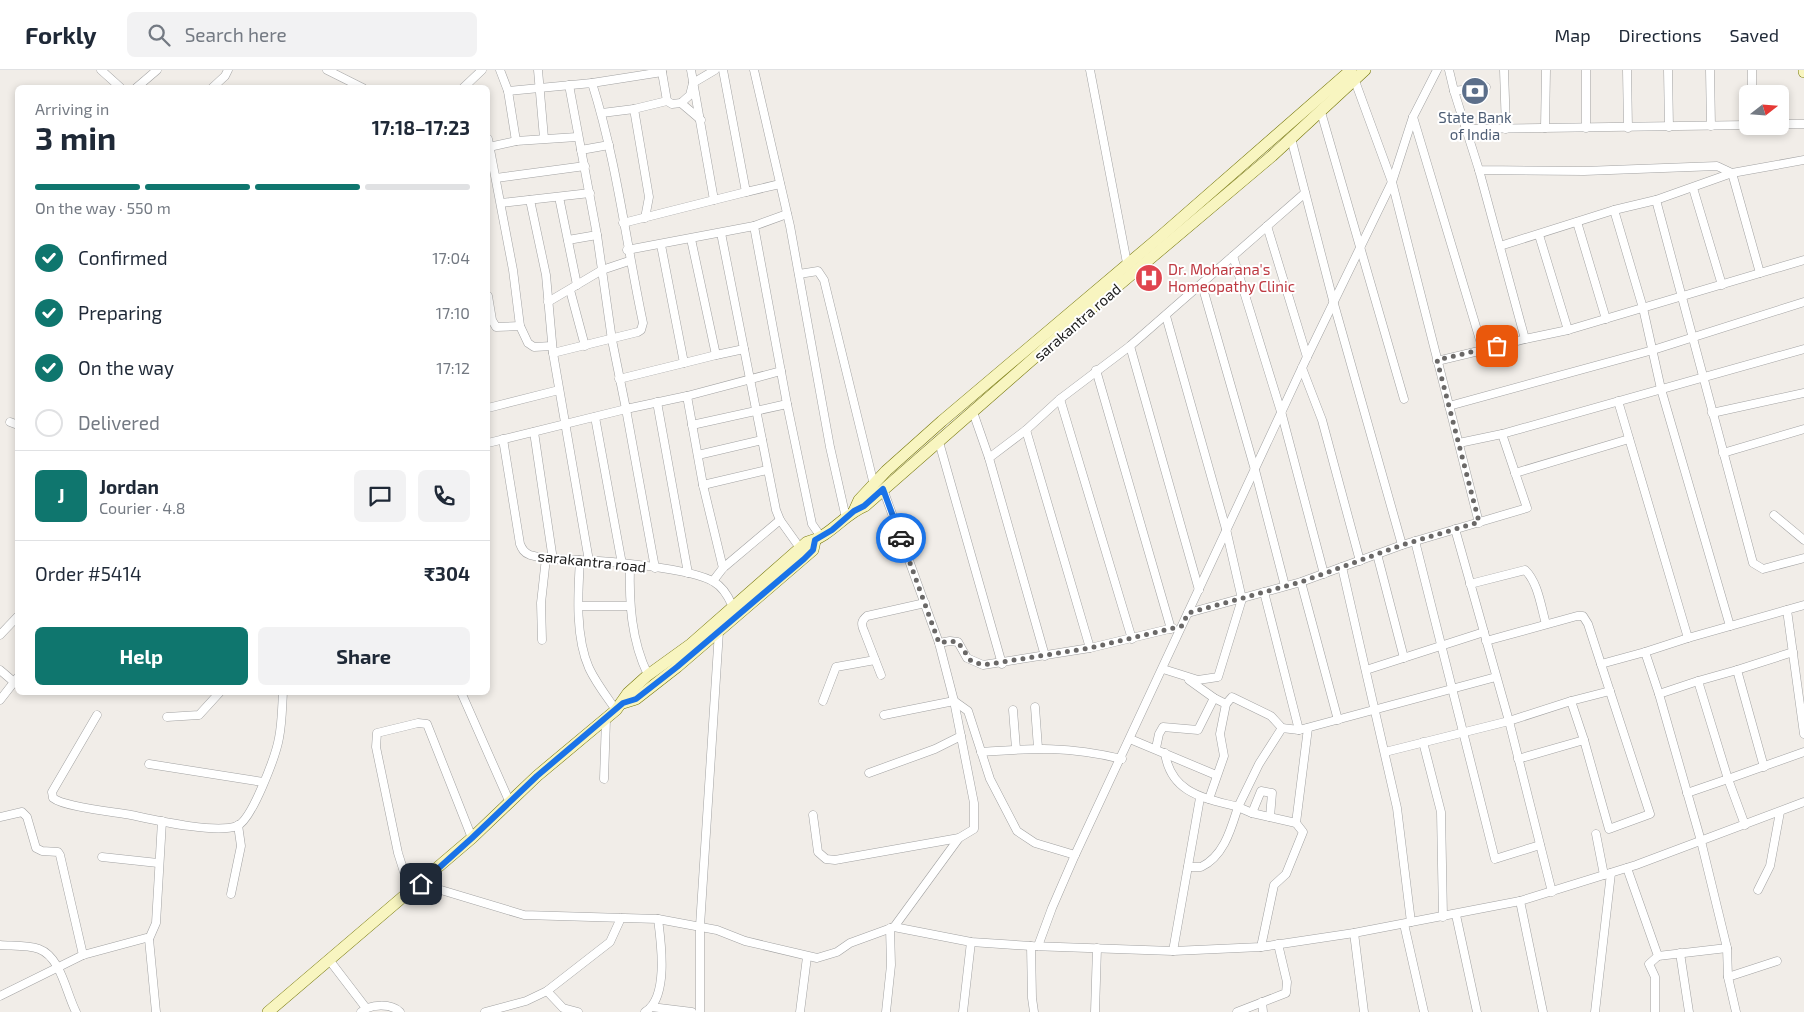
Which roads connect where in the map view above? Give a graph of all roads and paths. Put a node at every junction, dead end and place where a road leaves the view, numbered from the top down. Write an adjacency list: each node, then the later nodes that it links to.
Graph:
1 (101, 70): 29 (street)
2 (157, 70): 30 (street)
3 (228, 70): 31 (street)
4 (327, 70): 32 (street)
5 (482, 70): 26 (street)
6 (500, 70): 39 (street)
7 (538, 70): 38 (street)
8 (691, 70): 28 (street)
9 (715, 70): 28 (street)
10 (723, 70): 74 (street)
11 (754, 70): 71 (street)
12 (1090, 70): 101 (street)
13 (1365, 70): 25 (street, sarakantra road)
14 (1437, 70): 46 (street)
15 (1449, 70): 40 (street)
16 (1504, 70): 57 (street)
17 (1546, 70): 53 (street)
18 (1586, 70): 54 (street)
19 (1627, 70): 55 (street)
20 (1668, 70): 52 (street)
21 (1710, 70): 51 (street)
22 (1752, 70): 36 (street)
23 (661, 71): 24 (street); 41 (street)
24 (629, 74): 27 (street)
25 (1353, 75): 44 (street, sarakantra road); 69 (street); 101 (street, sarakantra road)
26 (474, 78): 33 (street); 34 (street)
27 (592, 83): 35 (street); 45 (street)
28 (693, 83): 42 (street); 47 (street)
29 (118, 85)
30 (140, 85)
31 (215, 85)
32 (357, 85)
33 (467, 85)
34 (475, 85)
35 (569, 85): 38 (street); 58 (street)
36 (1752, 85)
37 (1486, 87): 40 (street)
38 (541, 90): 39 (street); 59 (street)
39 (508, 91): 61 (street)
40 (1454, 91): 56 (street)
41 (667, 101): 42 (street); 43 (street)
42 (681, 103): 47 (street)
43 (634, 109): 45 (street); 84 (street)
44 (1321, 112): 60 (street, sarakantra road); 95 (street)
45 (602, 113): 62 (street)
46 (1413, 117): 69 (street); 127 (street)
47 (701, 120): 79 (street)
48 (1789, 124): 49 (street)
49 (1804, 124)
50 (1739, 125): 51 (street)
51 (1711, 126): 52 (street)
52 (1669, 127): 55 (street)
53 (1545, 128): 54 (street); 57 (street)
54 (1586, 128): 55 (street)
55 (1628, 128)
56 (1466, 129): 57 (street); 67 (street)
57 (1506, 129)
58 (577, 137): 59 (street); 64 (street)
59 (544, 138): 61 (street)
60 (1291, 138): 76 (street); 153 (street, sarakantra road)
61 (516, 141): 63 (street)
62 (609, 145): 64 (street); 86 (street)
63 (490, 147): 70 (street)
64 (580, 150): 66 (street)
65 (1804, 160): 68 (street)
66 (585, 166): 70 (street); 75 (street)
67 (1479, 170): 68 (street); 96 (street)
68 (1732, 173): 73 (street); 103 (street)
69 (1392, 182): 95 (street); 132 (street)
70 (497, 183): 72 (street); 81 (street)
71 (780, 184): 74 (street); 83 (street)
72 (490, 187)
73 (1693, 188): 80 (street); 107 (street)
74 (746, 192): 79 (street)
75 (590, 193): 77 (street); 91 (street)
76 (1305, 193): 88 (street); 112 (street)
77 (559, 197): 78 (street); 93 (street)
78 (530, 200): 81 (street); 110 (street)
79 (714, 200): 84 (street)
80 (1656, 200): 82 (street); 109 (street)
81 (501, 203): 117 (street)
82 (1614, 210): 85 (street); 114 (street)
83 (787, 214): 87 (street); 104 (street)
84 (645, 218): 86 (street)
85 (1577, 222): 90 (street); 116 (street)
86 (623, 223): 97 (street)
87 (754, 226): 89 (street); 136 (street)
88 (1267, 226): 98 (street); 130 (street)
89 (721, 233): 92 (street); 124 (street)
90 (1539, 234): 96 (street); 118 (street)
91 (597, 235): 93 (street); 102 (street)
92 (691, 239): 94 (street); 129 (street)
93 (568, 240): 105 (street)
94 (662, 245): 97 (street); 133 (street)
95 (1361, 246): 112 (street); 145 (street)
96 (1500, 246): 120 (street)
97 (627, 250): 100 (street)
98 (1233, 256): 106 (street); 155 (street)
99 (1804, 260): 103 (street)
100 (630, 261): 102 (street); 121 (street)
101 (1127, 263): 176 (street, sarakantra road)
102 (602, 270): 105 (street); 121 (street)
103 (1760, 273): 107 (street)
104 (799, 274): 176 (street); 177 (street)
105 (577, 285): 108 (street)
106 (1202, 285): 115 (street); 173 (street)
107 (1722, 285): 109 (street)
108 (570, 290): 110 (street); 122 (street)
109 (1682, 297): 114 (street); 119 (street)
110 (548, 302): 126 (street)
111 (1804, 302): 119 (street)
112 (1334, 304): 130 (street); 186 (street)
113 (490, 308): 117 (street)
114 (1643, 308): 116 (street); 128 (street)
115 (1166, 316): 123 (street); 181 (street)
116 (1606, 319): 118 (street)
117 (520, 326): 126 (street)
118 (1568, 330): 120 (street)
119 (1692, 337): 128 (street); 137 (street)
120 (1525, 339): 127 (street)
121 (612, 340): 122 (street); 138 (street)
122 (585, 346): 126 (street)
123 (1130, 346): 135 (street); 205 (street)
124 (744, 349): 129 (street); 139 (street)
125 (1804, 349): 131 (street); 137 (street)
126 (553, 350): 141 (street)
127 (1483, 350): 132 (street)
128 (1653, 350): 140 (street); 149 (street)
129 (716, 355): 133 (street)
130 (1307, 357): 134 (street)
131 (1804, 357)
132 (1437, 360): 149 (street)
133 (684, 363): 138 (street)
134 (1302, 368): 155 (street); 193 (street)
135 (1096, 370): 144 (street); 219 (street)
136 (781, 371): 139 (street); 148 (street)
137 (1702, 377): 140 (street); 154 (street)
138 (619, 379): 151 (street)
139 (750, 379): 143 (street); 152 (street)
140 (1661, 389): 146 (street); 218 (street)
141 (559, 390): 150 (street); 157 (street)
142 (1804, 393): 154 (street)
143 (687, 396): 147 (street); 158 (street)
144 (1060, 399): 160 (street); 224 (street)
145 (1404, 399)
146 (1618, 401): 162 (street); 163 (street)
147 (657, 402): 151 (street); 199 (street)
148 (787, 404): 152 (street); 183 (street)
149 (1449, 406): 168 (street)
150 (490, 407)
151 (626, 409): 156 (street); 197 (street)
152 (757, 410): 158 (street); 165 (street)
153 (972, 412): 167 (street, sarakantra road); 171 (street)
154 (1712, 413): 169 (street)
155 (1282, 415): 173 (street); 200 (street)
156 (595, 417): 157 (street); 194 (street)
157 (564, 424): 161 (street); 192 (street)
158 (692, 425): 170 (street)
159 (1804, 429): 169 (street)
160 (1026, 430): 171 (street); 229 (street)
161 (534, 432): 164 (street); 190 (street)
162 (1502, 434): 168 (street); 174 (street)
163 (1629, 438): 174 (street); 223 (street)
164 (503, 439): 166 (street); 190 (street, sarakantra road)
165 (762, 440): 170 (street); 172 (street)
166 (490, 442)
167 (939, 442): 176 (street, sarakantra road); 235 (street)
168 (1459, 443): 180 (street)
169 (1723, 453): 189 (street)
170 (698, 455): 175 (street)
171 (989, 458): 232 (street)
172 (767, 470): 175 (street); 179 (street)
173 (1255, 470): 181 (street); 204 (street)
174 (1515, 473): 180 (street)
175 (703, 485): 198 (street)
176 (878, 487): 177 (street, sarakantra road); 208 (street)
177 (850, 514): 183 (street, sarakantra road)
178 (1774, 515): 184 (street)
179 (780, 520): 187 (street); 198 (street)
180 (1479, 522): 182 (street)
181 (1226, 529): 205 (street); 207 (street)
182 (1455, 529): 185 (street); 203 (street)
183 (818, 539): 187 (street, sarakantra road)
184 (1804, 540)
185 (1415, 541): 186 (street); 228 (street)
186 (1402, 545): 188 (street)
187 (802, 554): 209 (street); 220 (street)
188 (1377, 554): 193 (street); 233 (street)
189 (1804, 558)
190 (550, 559): 191 (street, sarakantra road); 225 (street)
191 (580, 560): 192 (street, sarakantra road); 211 (street)
192 (589, 561): 194 (street, sarakantra road)
193 (1360, 561): 196 (street)
194 (622, 564): 195 (street, sarakantra road)
195 (630, 565): 197 (street, sarakantra road); 212 (street)
196 (1342, 567): 200 (street); 239 (street)
197 (655, 568): 199 (street, sarakantra road)
198 (723, 568): 201 (street)
199 (688, 573): 201 (street, sarakantra road)
200 (1324, 574): 202 (street)
201 (714, 581): 209 (street)
202 (1301, 582): 204 (street); 268 (street)
203 (1470, 584): 216 (street); 221 (street)
204 (1286, 586): 206 (street)
205 (1199, 590): 214 (street)
206 (1264, 592): 207 (street); 272 (street)
207 (1242, 598): 214 (street); 244 (street)
208 (925, 602): 227 (street); 234 (street)
209 (732, 605): 241 (street)
210 (1804, 605): 213 (street)
211 (579, 606): 212 (street); 261 (street)
212 (630, 606): 241 (street)
213 (1787, 610): 218 (street); 231 (street)
214 (1188, 613): 217 (street)
215 (15, 619): 222 (street)
216 (1546, 624): 226 (street); 236 (street)
217 (1182, 626): 219 (street); 237 (street)
218 (1730, 626): 223 (street)
219 (1171, 629): 224 (street)
220 (719, 631): 261 (street); 332 (street)
221 (1484, 632): 226 (street); 228 (street)
222 (0, 635)
223 (1688, 638): 230 (street)
224 (1132, 639): 229 (street)
225 (542, 640)
226 (1486, 641): 243 (street)
227 (939, 643): 235 (street); 257 (street)
228 (1441, 646): 233 (street); 248 (street)
229 (1090, 648): 232 (street)
230 (1645, 652): 236 (street); 250 (street)
231 (1793, 652): 240 (street); 274 (street)
232 (1044, 656): 235 (street)
233 (1404, 658): 239 (street)
234 (875, 660): 242 (street); 256 (street)
235 (1002, 664)
236 (1601, 664): 249 (street)
237 (1163, 668): 244 (street); 276 (street)
238 (0, 670): 245 (street)
239 (1366, 670): 263 (street)
240 (1737, 670): 247 (street); 289 (street)
241 (648, 675): 261 (street)
242 (882, 675)
243 (1496, 677): 248 (street); 269 (street)
244 (1185, 678): 254 (street)
245 (15, 679)
246 (15, 681): 255 (street)
247 (1698, 681): 250 (street); 293 (street)
248 (1453, 690): 263 (street); 273 (street)
249 (1610, 692): 258 (street); 277 (street)
250 (1659, 694): 295 (street)
251 (217, 695): 266 (street)
252 (283, 695): 294 (street)
253 (462, 695): 299 (street)
254 (1214, 698): 259 (street); 280 (street)
255 (0, 700)
256 (823, 701)
257 (954, 701): 265 (street); 275 (street); 282 (street)
258 (1571, 701): 269 (street); 277 (street)
259 (1226, 704): 270 (street); 291 (street)
260 (1035, 706): 279 (street)
261 (619, 707): 267 (street)
262 (1013, 710): 281 (street)
263 (1376, 711): 268 (street); 283 (street)
264 (97, 715): 306 (street)
265 (884, 715)
266 (167, 716)
267 (606, 719): 292 (street); 299 (street)
268 (1338, 720): 271 (street)
269 (1508, 721): 273 (street); 287 (street)
270 (1282, 728): 272 (street); 300 (street)
271 (1308, 728): 272 (street); 307 (street)
272 (1299, 730)
273 (1463, 731): 278 (street); 314 (street)
274 (1804, 734)
275 (961, 736): 290 (street); 312 (street)
276 (1130, 739): 280 (street); 286 (street)
277 (1584, 740): 287 (street)
278 (1423, 742): 283 (street); 328 (street)
279 (1038, 748): 281 (street); 286 (street)
280 (1156, 748): 285 (street)
281 (1016, 749): 282 (street)
282 (981, 752): 315 (street)
283 (1385, 752): 331 (street)
284 (1804, 752): 289 (street)
285 (1165, 753): 291 (street); 296 (street)
286 (1122, 759): 315 (street)
287 (1518, 759): 314 (street)
288 (149, 764): 294 (street)
289 (1764, 767): 293 (street)
290 (869, 773)
291 (1216, 775): 297 (street)
292 (604, 779)
293 (1728, 779): 295 (street); 309 (street)
294 (263, 782): 308 (street)
295 (1687, 793): 313 (street)
296 (1200, 798): 297 (street); 318 (street)
297 (1209, 799): 300 (street)
298 (1804, 802): 301 (street)
299 (510, 803): 311 (street)
300 (1238, 807): 302 (street); 318 (street)
301 (1780, 812): 309 (street); 322 (street)
302 (1252, 813): 305 (street); 305 (street)
303 (813, 815): 312 (street)
304 (0, 816): 345 (street)
305 (1270, 817): 307 (street)
306 (162, 821): 308 (street); 317 (street)
307 (1296, 823): 340 (street)
308 (238, 825): 325 (street)
309 (1745, 825): 313 (street)
310 (1596, 834): 320 (street)
311 (472, 838): 321 (street); 323 (street)
312 (959, 838): 333 (street)
313 (1701, 841): 319 (street); 342 (street)
314 (1540, 845): 324 (street)
315 (1075, 855): 339 (street)
316 (102, 857): 317 (street)
317 (158, 863): 335 (street)
318 (1188, 867): 343 (street)
319 (1627, 868): 320 (street); 346 (street)
320 (1608, 874): 324 (street); 376 (street)
321 (421, 884): 323 (street); 329 (street)
322 (1758, 890)
323 (410, 891): 348 (street)
324 (1552, 892): 326 (street)
325 (230, 894)
326 (1520, 902): 327 (street); 375 (street)
327 (1456, 915): 328 (street); 374 (street)
328 (1443, 917): 331 (street)
329 (620, 918): 330 (street); 352 (street)
330 (658, 919): 332 (street); 356 (street)
331 (1407, 923): 334 (street); 373 (street)
332 (700, 926): 347 (street); 364 (street)
333 (892, 928): 336 (street); 347 (street); 366 (street)
334 (1354, 933): 337 (street); 372 (street)
335 (149, 940): 345 (street); 358 (street)
336 (971, 942): 339 (street); 367 (street)
337 (1278, 944): 340 (street); 354 (street)
338 (0, 945): 350 (street)
339 (1035, 946): 341 (street); 368 (street)
340 (1261, 947): 343 (street)
341 (1097, 948): 343 (street); 369 (street)
342 (1727, 948): 344 (street); 351 (street)
343 (1172, 951)
344 (1680, 953): 346 (street); 378 (street)
345 (83, 955): 350 (street)
346 (1658, 956): 377 (street)
347 (807, 958): 365 (street)
348 (330, 961): 355 (street); 359 (street)
349 (1777, 961): 351 (street)
350 (57, 968): 353 (street); 357 (street)
351 (1728, 977): 379 (street)
352 (547, 991): 361 (street); 362 (street)
353 (0, 996)
354 (1262, 1002): 370 (street); 371 (street)
355 (363, 1010): 360 (street)
356 (648, 1010): 363 (street)
357 (76, 1012)
358 (156, 1012)
359 (268, 1012)
360 (400, 1012)
361 (485, 1012)
362 (578, 1012)
363 (692, 1012)
364 (700, 1012)
365 (800, 1012)
366 (886, 1012)
367 (963, 1012)
368 (1034, 1012)
369 (1095, 1012)
370 (1237, 1012)
371 (1263, 1012)
372 (1364, 1012)
373 (1424, 1012)
374 (1477, 1012)
375 (1543, 1012)
376 (1595, 1012)
377 (1655, 1012)
378 (1689, 1012)
379 (1736, 1012)

